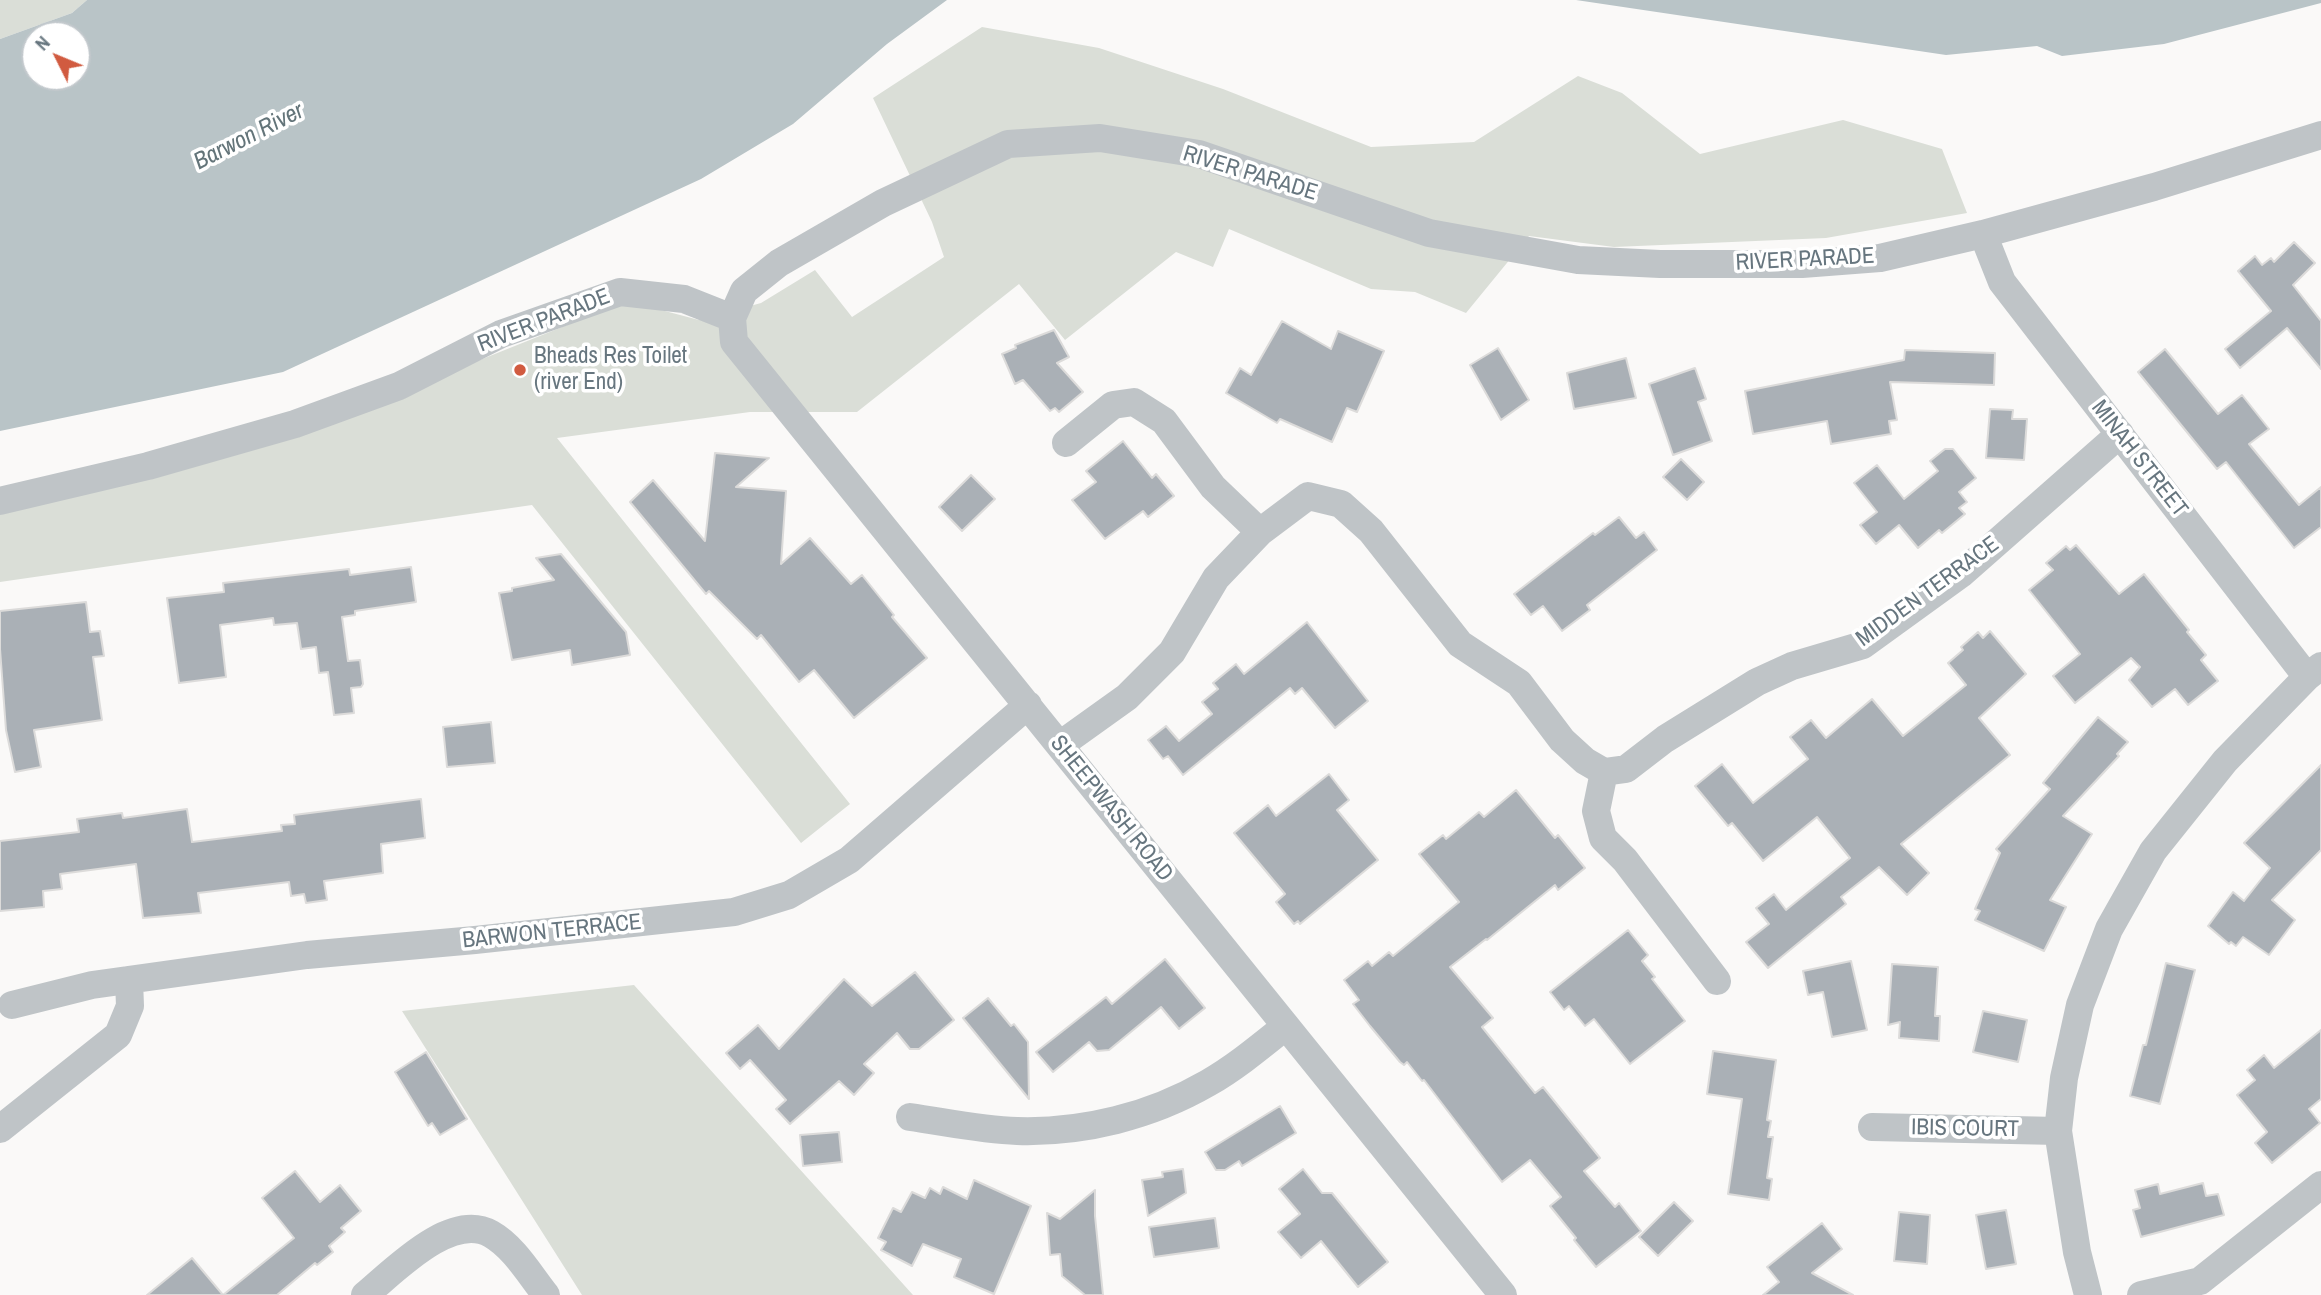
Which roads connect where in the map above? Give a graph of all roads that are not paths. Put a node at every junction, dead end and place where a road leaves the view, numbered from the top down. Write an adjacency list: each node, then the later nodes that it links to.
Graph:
1 (2321, 135): 2 (street, RIVER PARADE)
2 (1983, 234): 3 (street, RIVER PARADE); 4 (street, MINAH STREET)
3 (732, 318): 6 (street, RIVER PARADE); 9 (street, SHEEPWASH ROAD)
4 (2120, 434): 8 (street, MINAH STREET); 11 (street, MIDDEN TERRACE)
5 (1066, 443): 7 (street)
6 (0, 501)
7 (1261, 532): 10 (street); 11 (street)
8 (2314, 672): 19 (street)
9 (1028, 705): 10 (street, SHEEPWASH ROAD); 12 (street, BARWON TERRACE)
10 (1060, 745): 15 (street, SHEEPWASH ROAD)
11 (1604, 772): 13 (street)
12 (129, 980): 14 (street, BARWON TERRACE); 18 (street)
13 (1717, 981)
14 (12, 1004)
15 (1286, 1026): 16 (street); 23 (street, SHEEPWASH ROAD)
16 (910, 1117)
17 (1872, 1127): 19 (street, IBIS COURT)
18 (0, 1129)
19 (2058, 1131): 24 (street)
20 (2321, 1185): 25 (street)
21 (365, 1295): 22 (street)
22 (546, 1295)
23 (1503, 1295)
24 (2088, 1295)
25 (2141, 1295)

